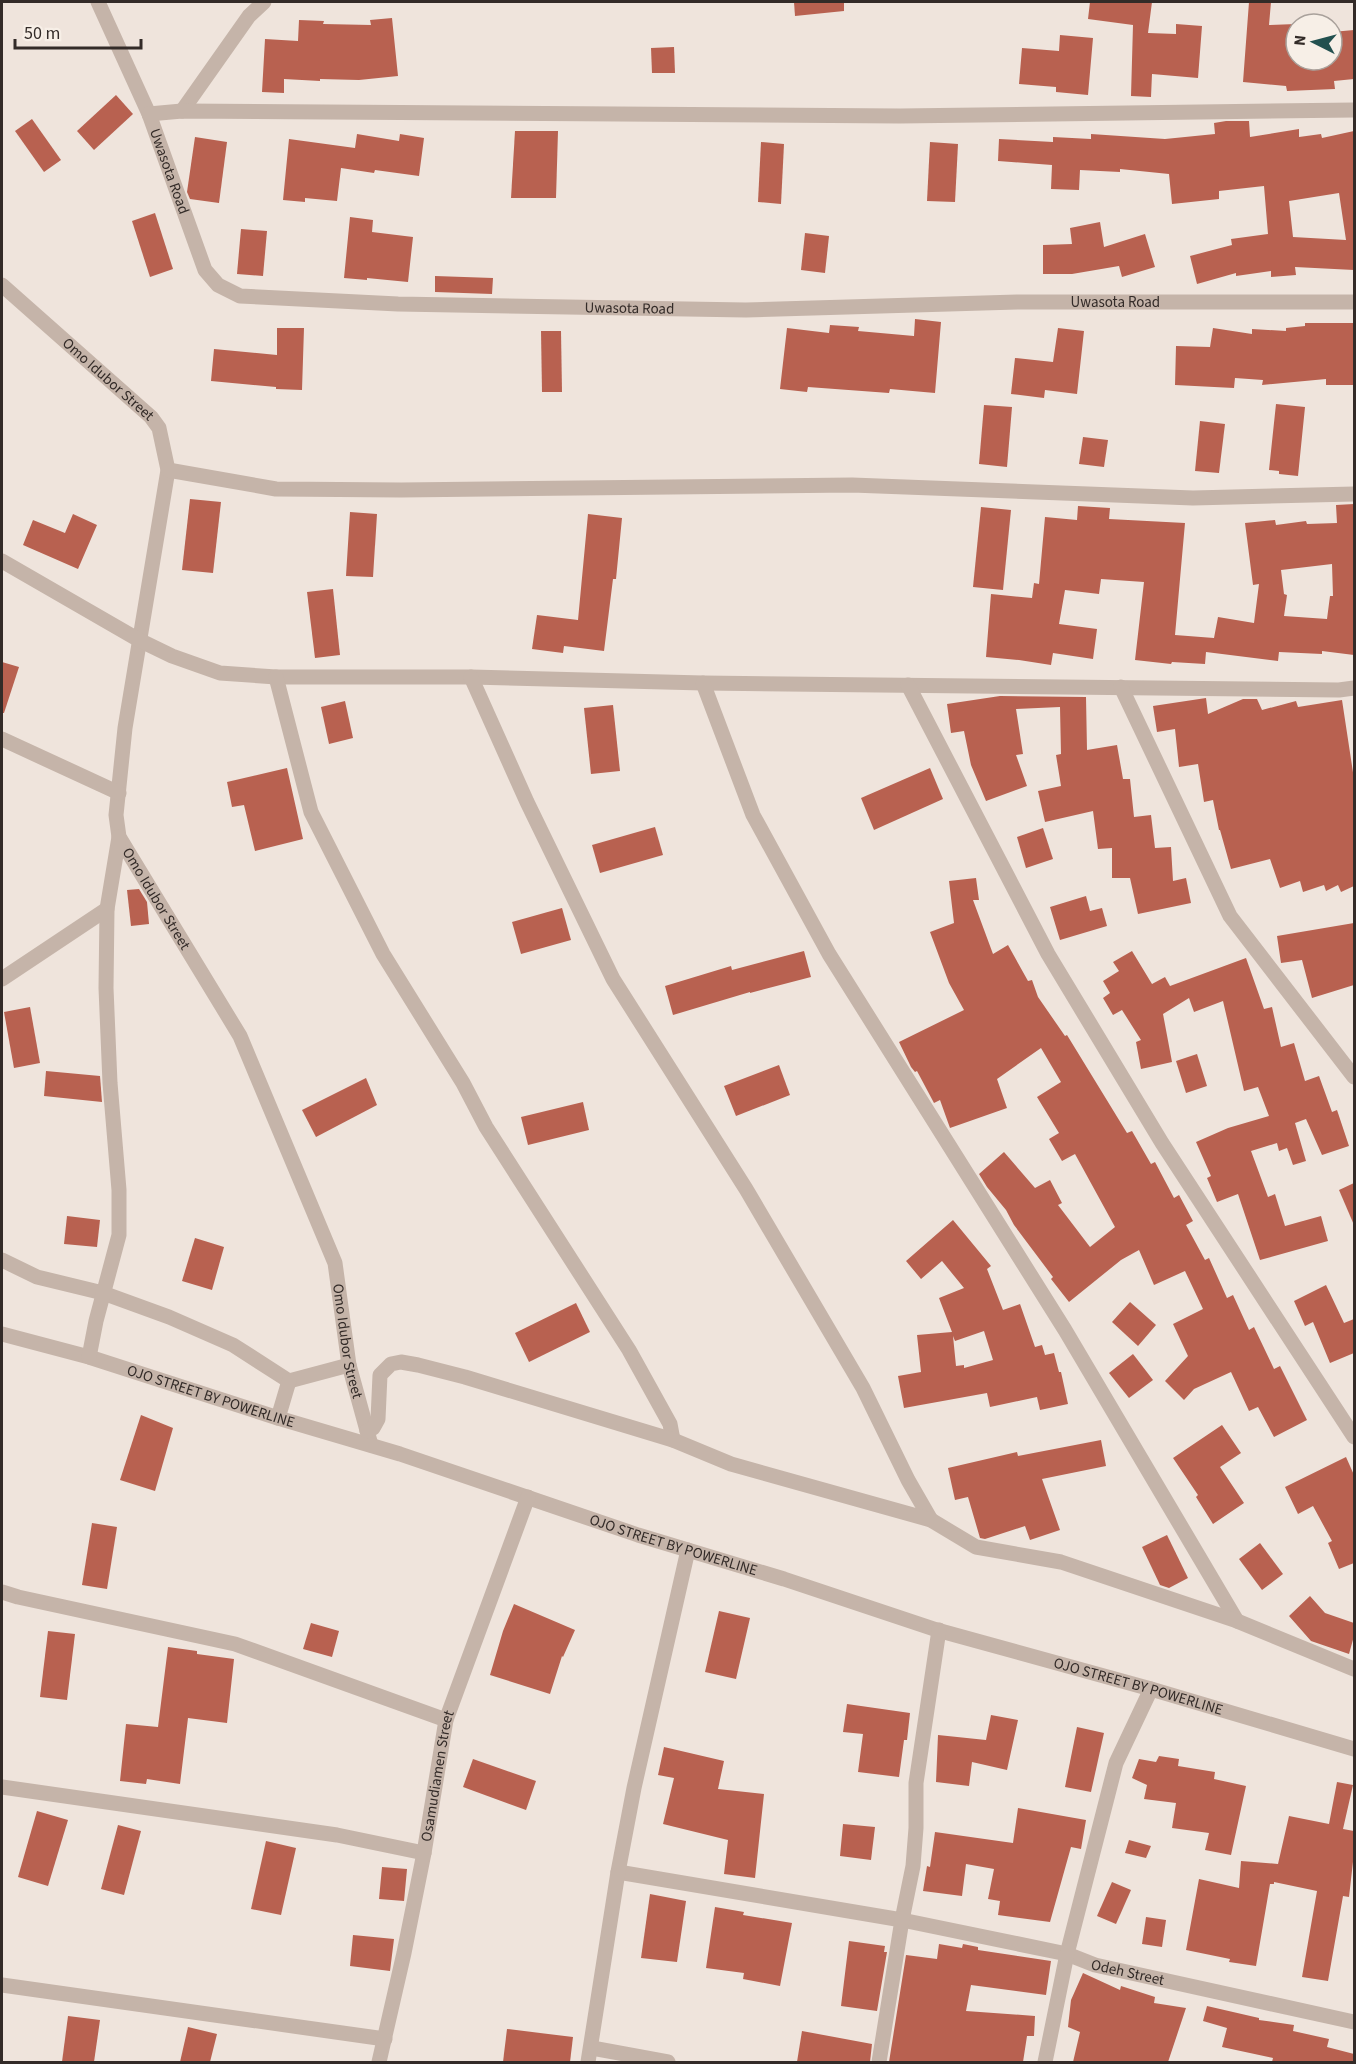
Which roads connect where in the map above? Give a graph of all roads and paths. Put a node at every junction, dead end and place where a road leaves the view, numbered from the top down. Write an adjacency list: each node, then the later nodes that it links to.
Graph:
1 (98, 2): 5 (street, Uwasota Road)
2 (264, 2): 4 (street)
3 (1354, 110): 4 (street)
4 (182, 111): 5 (street)
5 (149, 114): 7 (street, Uwasota Road)
6 (2, 285): 8 (street, Omo Idubor Street)
7 (1354, 302)
8 (168, 470): 9 (street); 11 (street, Omo Idubor Street)
9 (1354, 494)
10 (2, 561): 11 (street)
11 (139, 640): 12 (street); 19 (street, Omo Idubor Street)
12 (276, 677): 13 (street); 33 (street)
13 (471, 677): 14 (street); 35 (street)
14 (703, 683): 15 (street); 38 (street)
15 (908, 685): 16 (street); 31 (street)
16 (1121, 687): 17 (street); 23 (street)
17 (1354, 688)
18 (2, 740): 19 (street)
19 (119, 793): 20 (street, Omo Idubor Street)
20 (119, 837): 21 (street); 28 (street, Omo Idubor Street)
21 (107, 909): 22 (street); 25 (street)
22 (2, 979)
23 (1354, 1077)
24 (2, 1260): 25 (street)
25 (103, 1293): 27 (street); 29 (street)
26 (4, 1340): 27 (street, OJO STREET BY POWERLINE)
27 (89, 1357): 30 (street, OJO STREET BY POWERLINE)
28 (349, 1365): 29 (street); 32 (street, Omo Idubor Street)
29 (288, 1381): 30 (street)
30 (278, 1418): 32 (street, OJO STREET BY POWERLINE)
31 (1354, 1437)
32 (369, 1438): 33 (street); 34 (street, OJO STREET BY POWERLINE)
33 (673, 1440): 35 (street)
34 (528, 1497): 36 (street, OJO STREET BY POWERLINE); 42 (street, Osamudiamen Street)
35 (931, 1520): 38 (street)
36 (688, 1550): 39 (street, OJO STREET BY POWERLINE); 46 (street)
37 (2, 1592): 42 (street)
38 (1237, 1621): 40 (street)
39 (939, 1630): 41 (street, OJO STREET BY POWERLINE); 47 (street)
40 (1354, 1669)
41 (1151, 1689): 43 (street, OJO STREET BY POWERLINE); 48 (street)
42 (446, 1720): 45 (street, Osamudiamen Street)
43 (1354, 1749)
44 (2, 1787): 45 (street)
45 (424, 1853): 51 (street, Osamudiamen Street)
46 (618, 1872): 47 (street, Odeh Street); 52 (street)
47 (902, 1920): 48 (street, Odeh Street); 55 (street)
48 (1067, 1954): 50 (street, Odeh Street); 56 (street)
49 (2, 1985): 51 (street)
50 (1354, 2022)
51 (385, 2039): 53 (street, Osamudiamen Street)
52 (590, 2055): 54 (street)
53 (379, 2062)
54 (668, 2062)
55 (879, 2062)
56 (1045, 2062)

